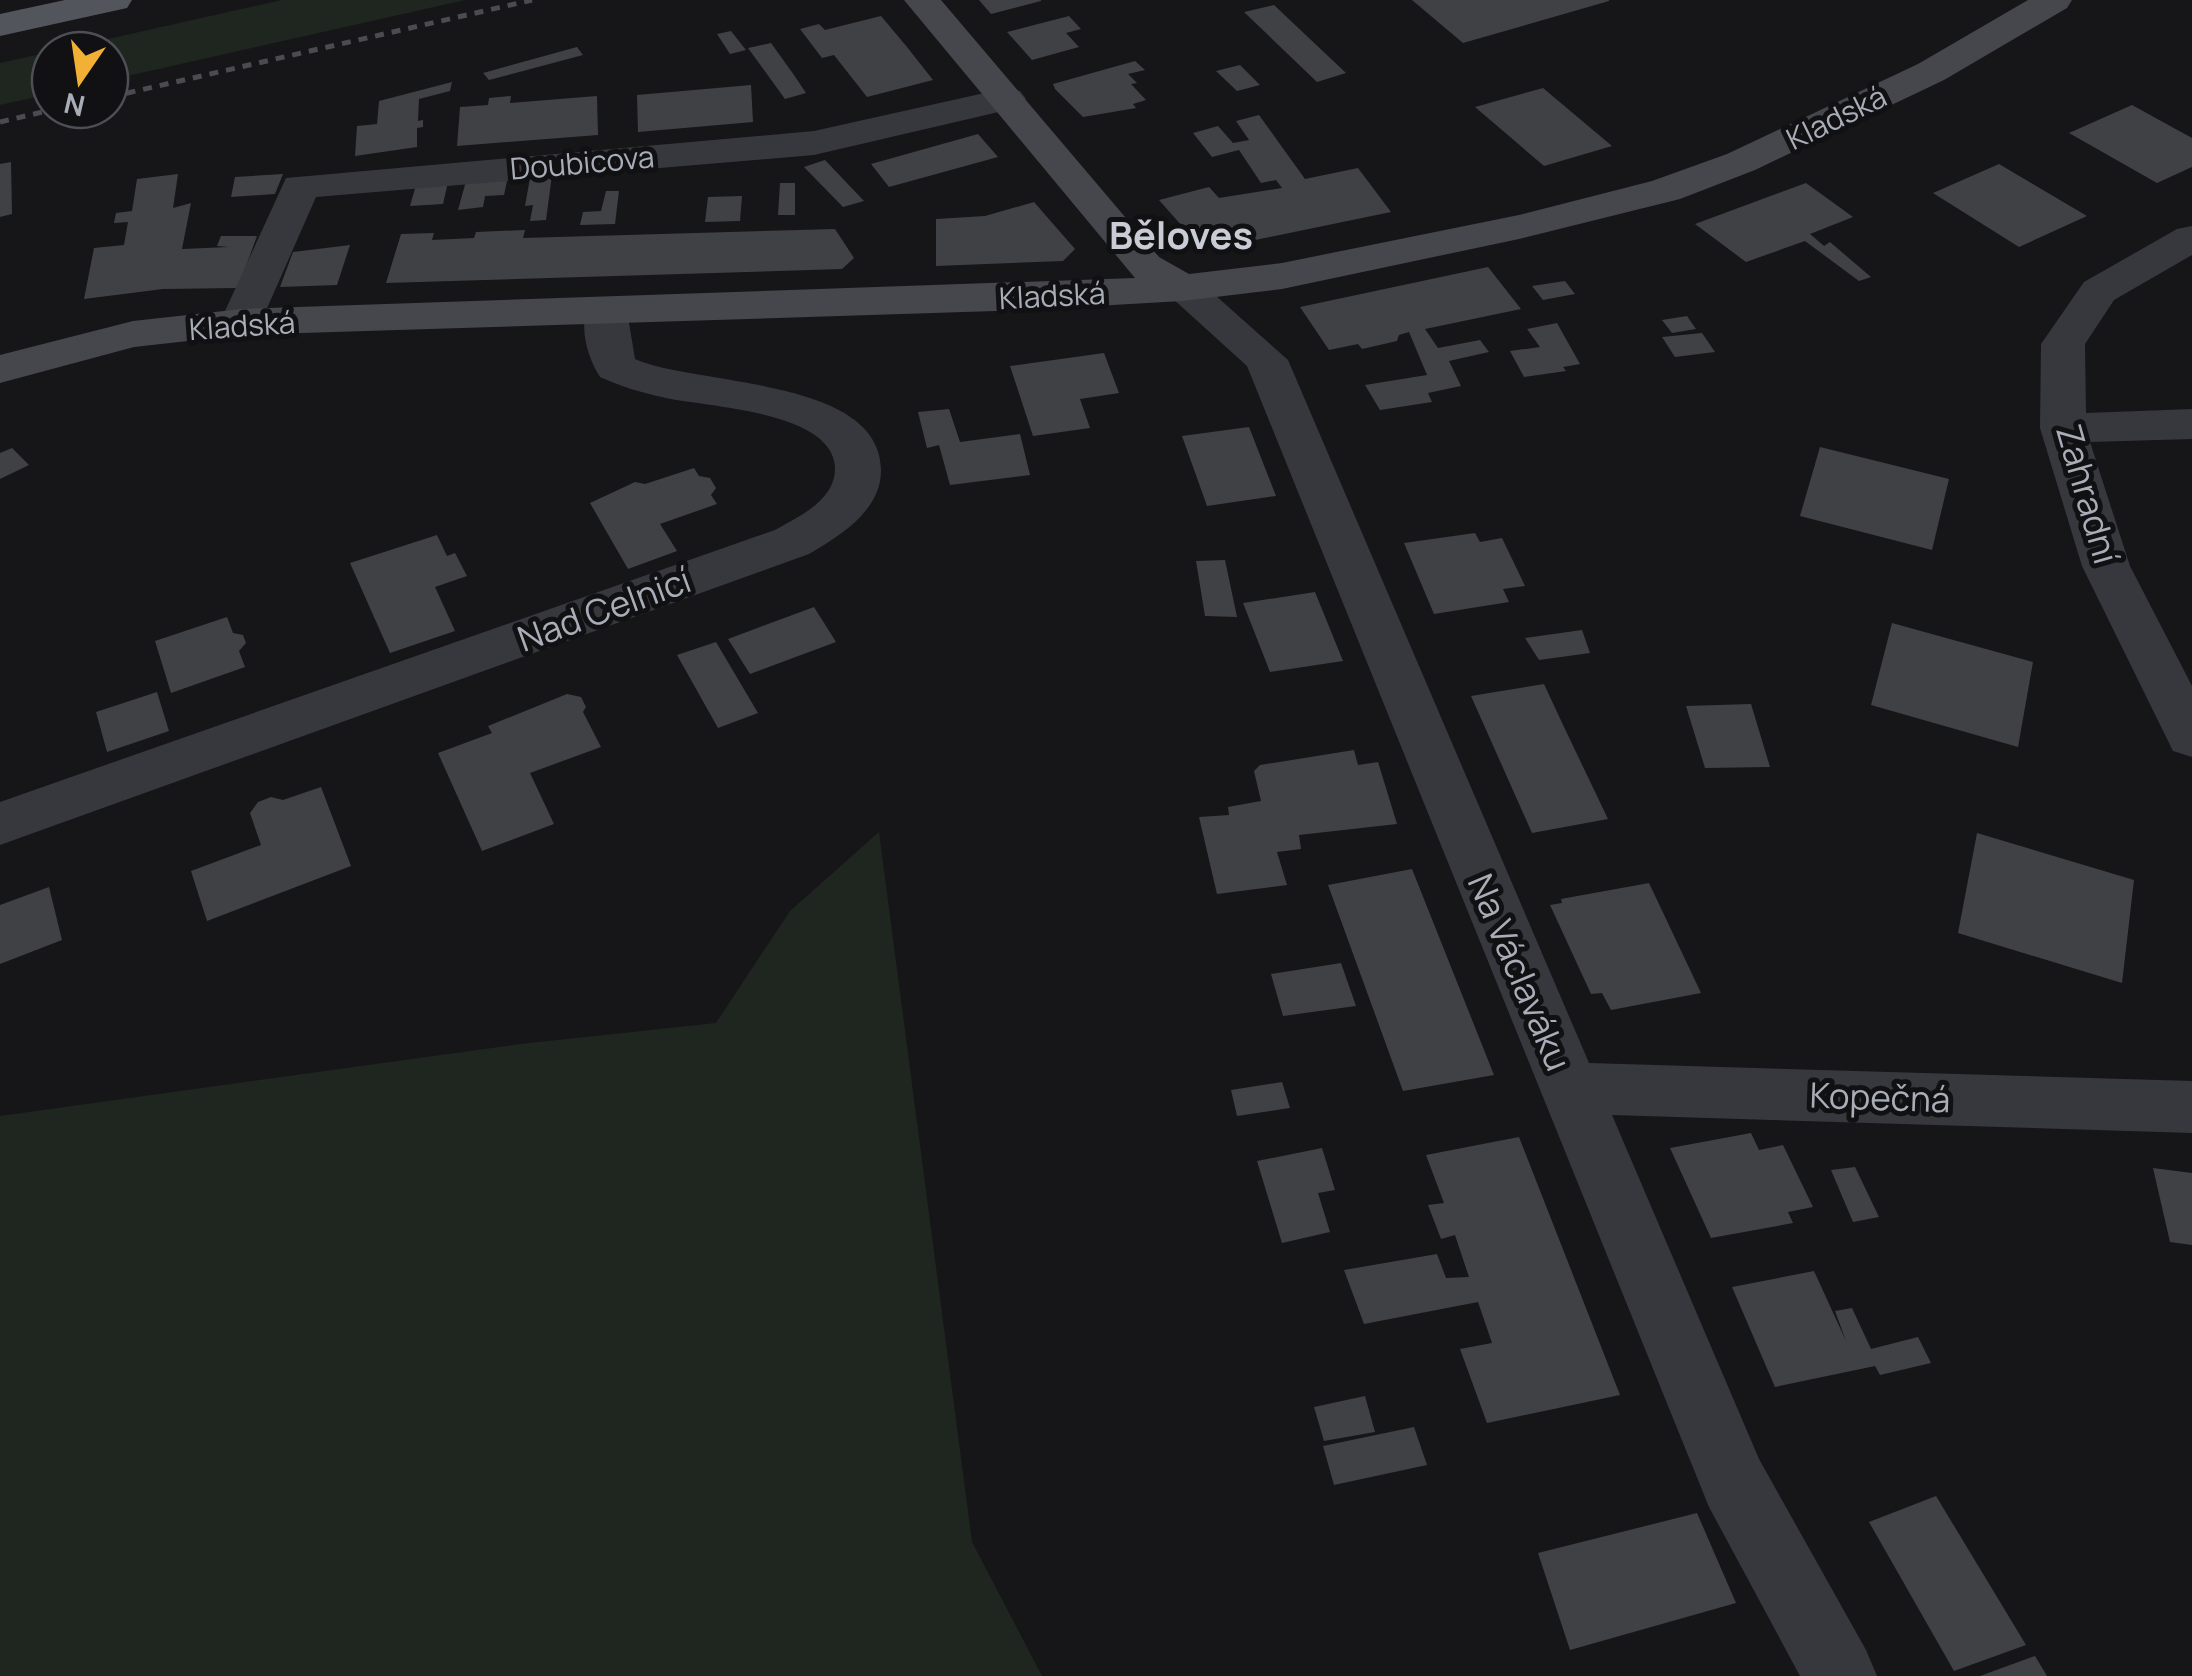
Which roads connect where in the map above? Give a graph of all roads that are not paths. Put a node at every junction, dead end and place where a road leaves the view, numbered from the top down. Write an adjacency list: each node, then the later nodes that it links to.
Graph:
1 (114, 0): 4 (main road)
2 (922, 0): 5 (main road)
3 (2054, 0): 7 (main road, Kladská)
4 (0, 25)
5 (1008, 99): 7 (main road); 9 (street, Doubicova)
6 (2192, 238): 12 (street, Zahradní)
7 (1182, 288): 8 (main road, Kladská); 15 (street, Na Václaváku)
8 (606, 311): 9 (main road, Kladská); 14 (street, Nad Celnicí)
9 (242, 322): 10 (main road, Kladská)
10 (0, 369)
11 (2192, 424): 12 (street)
12 (2063, 428): 13 (street, Zahradní)
13 (2192, 737)
14 (0, 824)
15 (1567, 1088): 16 (street, Kopečná); 17 (street, Na Václaváku)
16 (2192, 1107)
17 (1840, 1676)

